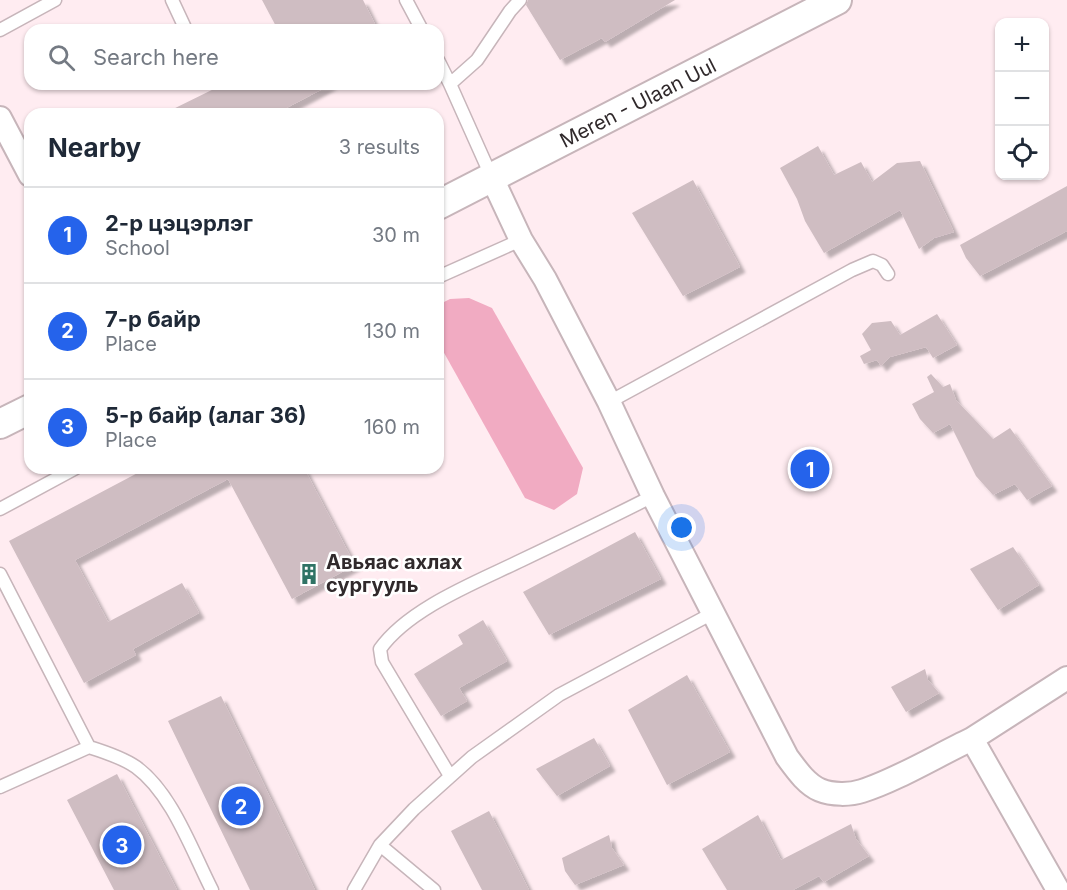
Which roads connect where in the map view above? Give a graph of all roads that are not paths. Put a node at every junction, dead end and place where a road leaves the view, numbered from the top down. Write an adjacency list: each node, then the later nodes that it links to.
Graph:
1 (55, 0): 8 (lane)
2 (172, 0): 6 (lane)
3 (406, 0): 7 (lane)
4 (520, 0): 10 (lane)
5 (837, 0): 13 (street, Meren - Ulaan Uul)
6 (183, 24)
7 (419, 24)
8 (0, 30)
9 (444, 72): 10 (lane)
10 (450, 84): 13 (lane)
11 (0, 117): 12 (street)
12 (24, 163)
13 (492, 178): 14 (street, Meren - Ulaan Uul); 15 (street)
14 (444, 202)
15 (521, 240): 16 (lane); 18 (street)
16 (444, 274)
17 (888, 274): 18 (lane)
18 (609, 402): 22 (street)
19 (24, 412): 20 (street)
20 (0, 424)
21 (65, 474): 23 (lane)
22 (653, 496): 25 (street); 29 (lane)
23 (0, 509)
24 (0, 574): 28 (lane)
25 (713, 613): 27 (street); 29 (lane)
26 (1067, 678): 27 (street)
27 (972, 739): 35 (street)
28 (89, 747): 30 (lane); 32 (lane)
29 (450, 776): 31 (lane)
30 (0, 787)
31 (380, 845): 33 (lane); 34 (lane)
32 (212, 890)
33 (354, 890)
34 (434, 890)
35 (1058, 890)

